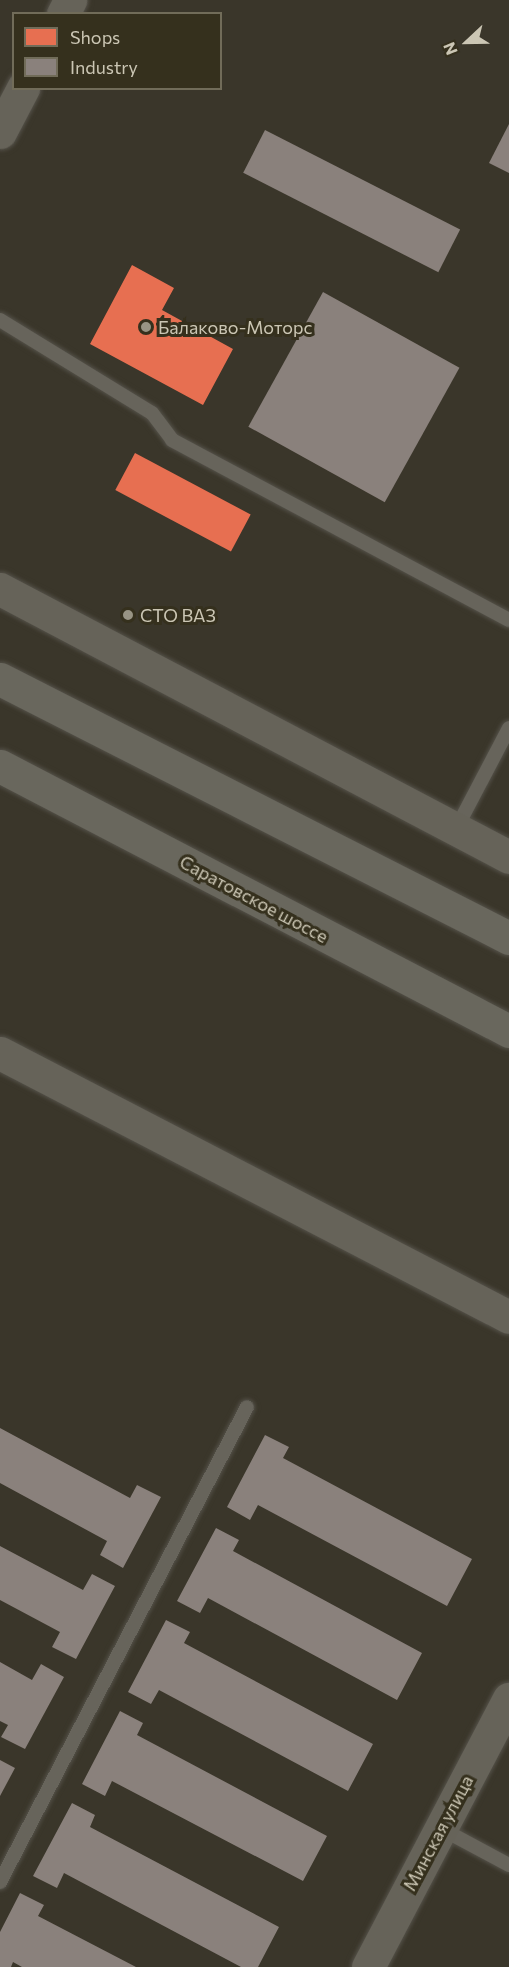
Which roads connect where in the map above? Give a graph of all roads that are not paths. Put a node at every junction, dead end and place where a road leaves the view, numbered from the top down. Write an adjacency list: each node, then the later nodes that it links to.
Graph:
1 (22, 90): 2 (main road)
2 (0, 132)
3 (0, 320): 5 (lane)
4 (0, 589): 9 (main road)
5 (509, 620)
6 (0, 679): 11 (main road)
7 (509, 728): 9 (lane)
8 (0, 766): 12 (main road, Саратовское шоссе)
9 (456, 829): 10 (main road)
10 (509, 857)
11 (509, 938)
12 (509, 1031)
13 (0, 1053): 14 (main road)
14 (509, 1317)
15 (247, 1407): 19 (lane)
16 (509, 1699): 17 (main road, Минская улица)
17 (441, 1828): 18 (lane); 20 (main road, Минская улица)
18 (509, 1865)
19 (0, 1881)
20 (368, 1967)

